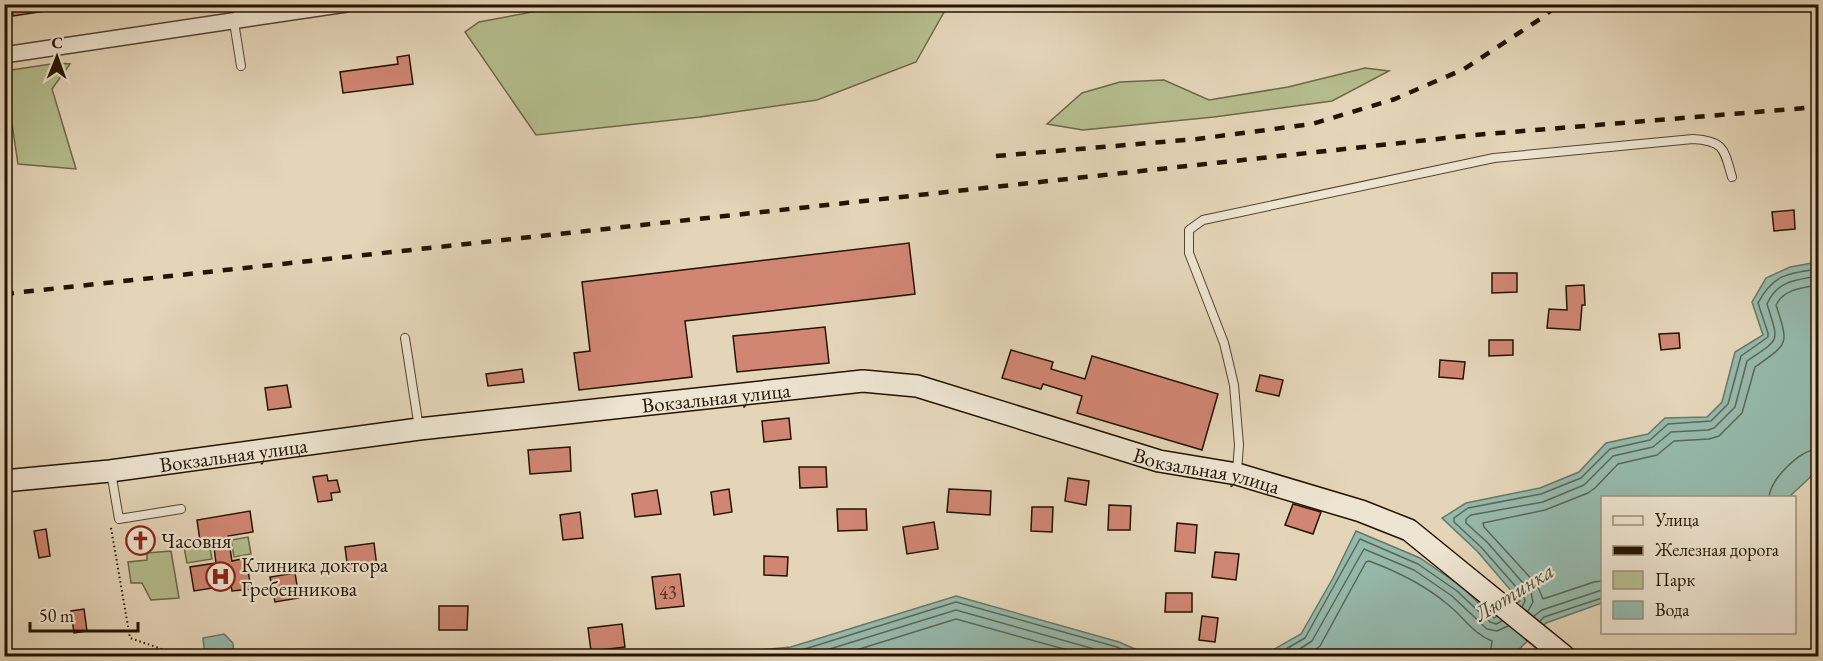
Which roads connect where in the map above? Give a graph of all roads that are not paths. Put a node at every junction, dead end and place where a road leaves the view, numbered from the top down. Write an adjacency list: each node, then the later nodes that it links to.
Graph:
1 (237, 4): 3 (lane)
2 (346, 4): 3 (street)
3 (237, 21): 4 (street); 5 (lane)
4 (5, 53)
5 (241, 66)
6 (1732, 177): 10 (lane)
7 (405, 338): 8 (lane)
8 (419, 429): 9 (main road, Вокзальная улица); 10 (main road, Вокзальная улица)
9 (110, 471): 11 (main road, Вокзальная улица); 12 (lane)
10 (1237, 474): 13 (main road, Вокзальная улица)
11 (4, 481)
12 (181, 509)
13 (1555, 654)

